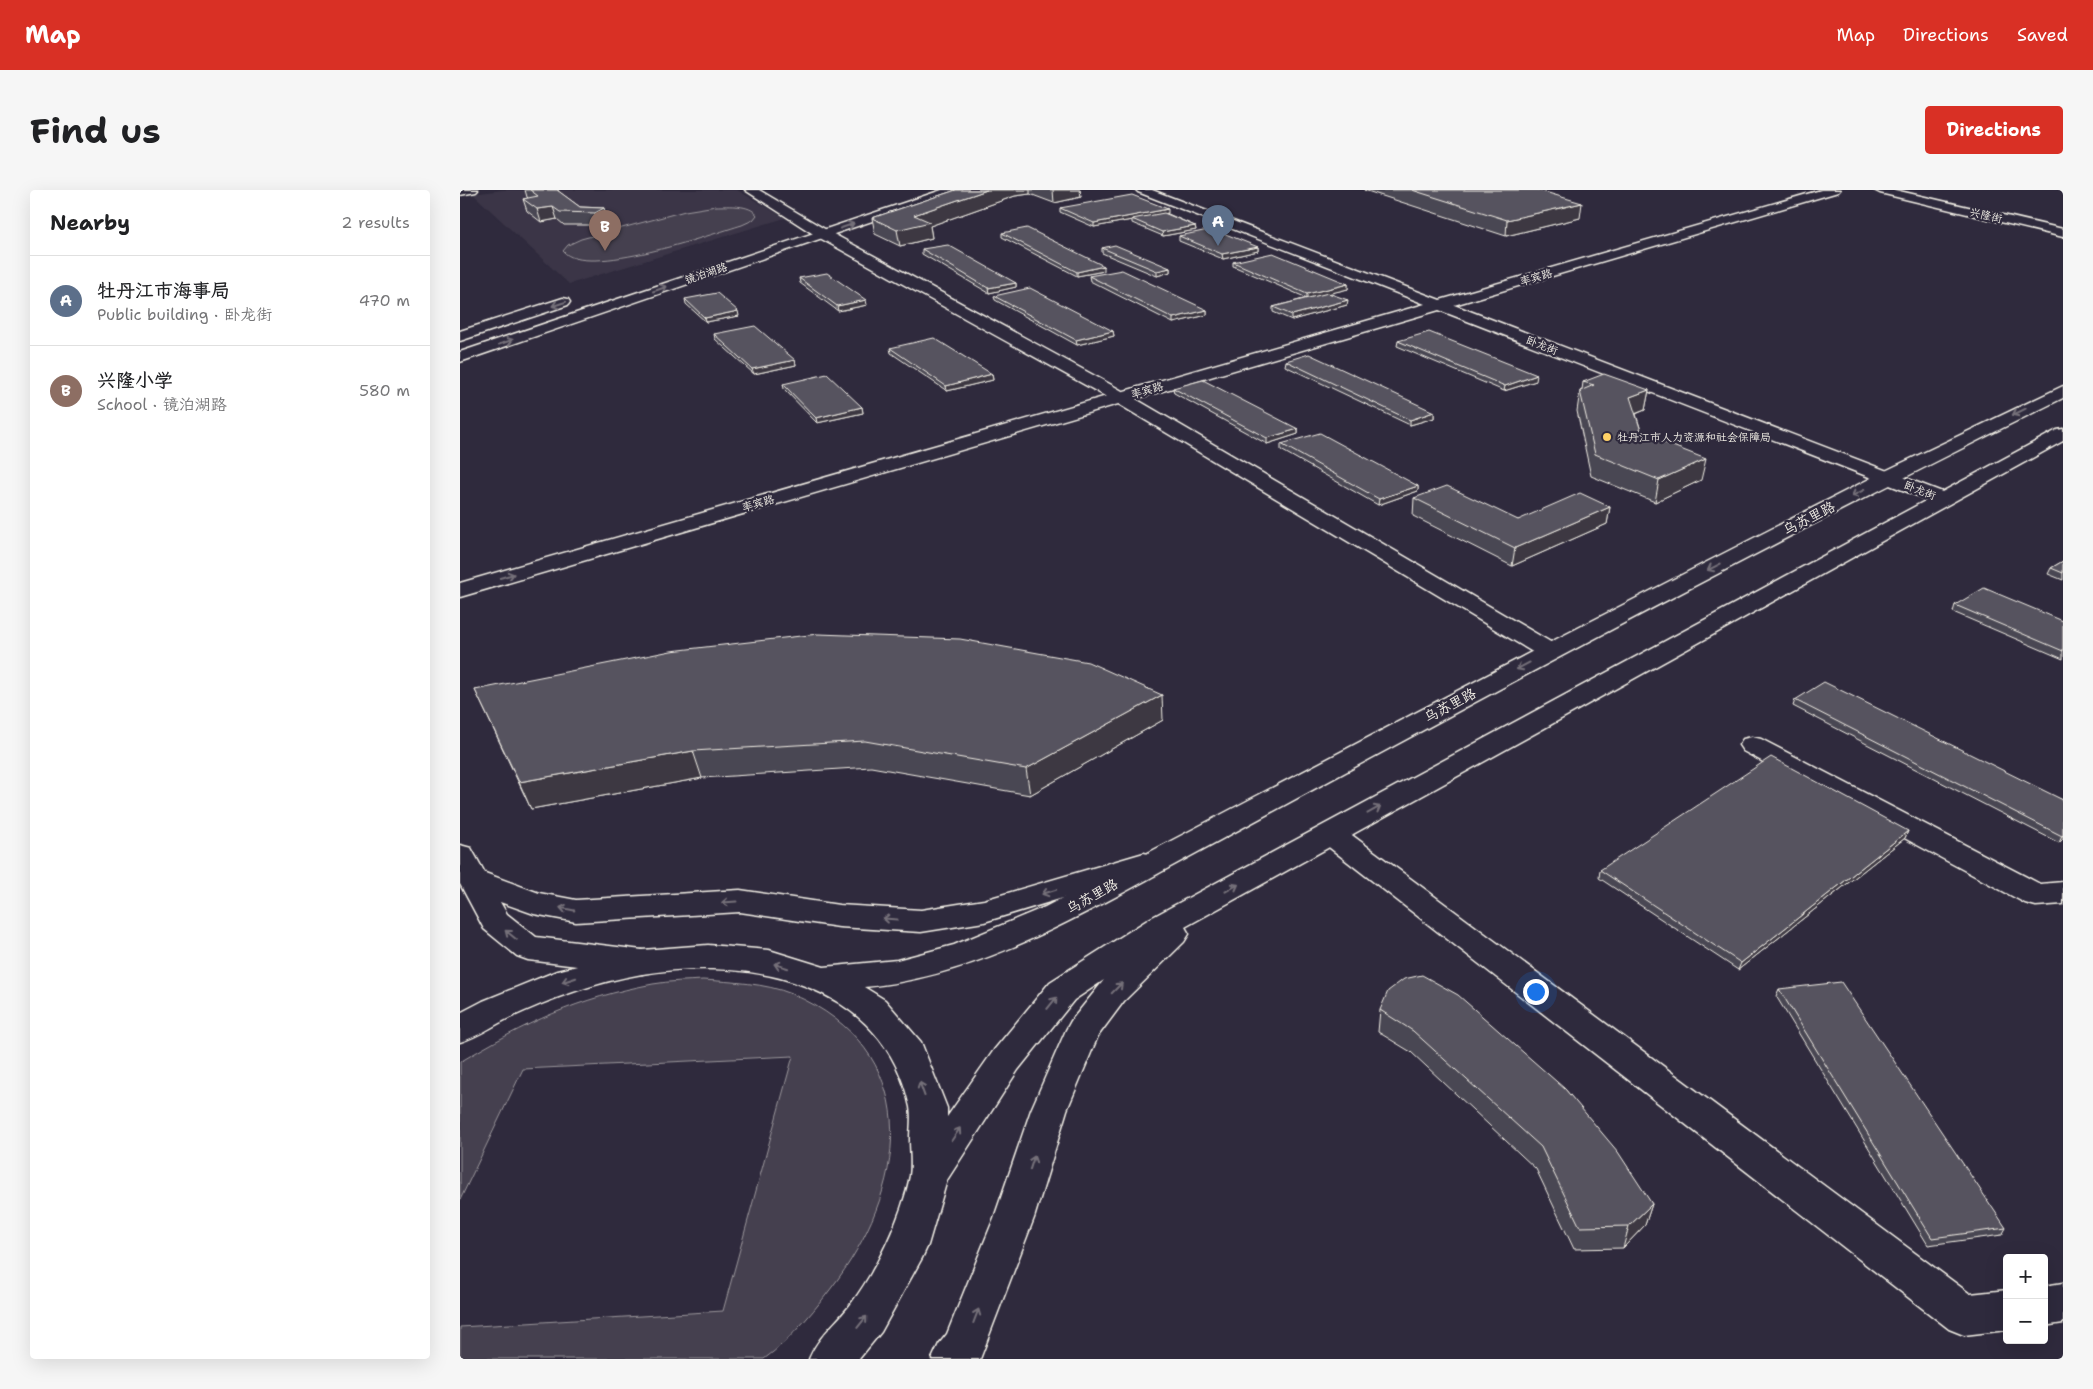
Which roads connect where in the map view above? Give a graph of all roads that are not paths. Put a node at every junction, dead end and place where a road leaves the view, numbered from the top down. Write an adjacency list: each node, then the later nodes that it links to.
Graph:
1 (472, 190): 9 (main road)
2 (751, 190): 11 (main road)
3 (953, 190): 12 (main road, 镜泊湖路, one-way to 3)
4 (1142, 190): 16 (main road, 卧龙街)
5 (1807, 190): 16 (main road, 率宾路)
6 (1834, 190): 16 (main road, 率宾路)
7 (1880, 190): 14 (main road, 兴隆街)
8 (1920, 190): 10 (main road, 兴隆街)
9 (460, 192)
10 (2063, 222)
11 (805, 223): 12 (main road); 13 (main road)
12 (823, 225): 18 (main road, 镜泊湖路, one-way to 12); 20 (main road)
13 (786, 229)
14 (2063, 233)
15 (572, 299): 17 (main road, one-way to 17)
16 (1433, 304): 20 (main road, 率宾路); 22 (main road, 卧龙街)
17 (460, 336)
18 (460, 357)
19 (2063, 391): 22 (main road, 乌苏里路, one-way to 22)
20 (1116, 395): 24 (main road, 率宾路); 25 (main road, 率宾路, one-way to 20); 26 (main road)
21 (2063, 434): 23 (main road)
22 (1888, 477): 23 (main road, 卧龙街); 26 (main road, 乌苏里路, one-way to 26)
23 (1943, 499): 28 (main road, one-way to 23)
24 (460, 576)
25 (460, 590)
26 (1550, 652): 29 (main road, 乌苏里路, one-way to 29)
27 (1752, 745): 31 (main road)
28 (1331, 834): 32 (main road, one-way to 28); 39 (main road)
29 (1162, 857): 30 (main road, one-way to 30); 34 (main road, 乌苏里路)
30 (467, 868): 33 (main road, one-way to 30)
31 (2063, 892)
32 (1204, 904): 36 (main road, one-way to 32); 41 (main road, one-way to 32)
33 (642, 962): 34 (main road, one-way to 33); 35 (main road, one-way to 35)
34 (824, 979): 36 (main road, one-way to 34)
35 (460, 1029)
36 (929, 1175): 40 (main road, one-way to 36)
37 (2063, 1303): 38 (main road)
38 (2048, 1305)
39 (2003, 1310)
40 (831, 1359)
41 (954, 1359)

